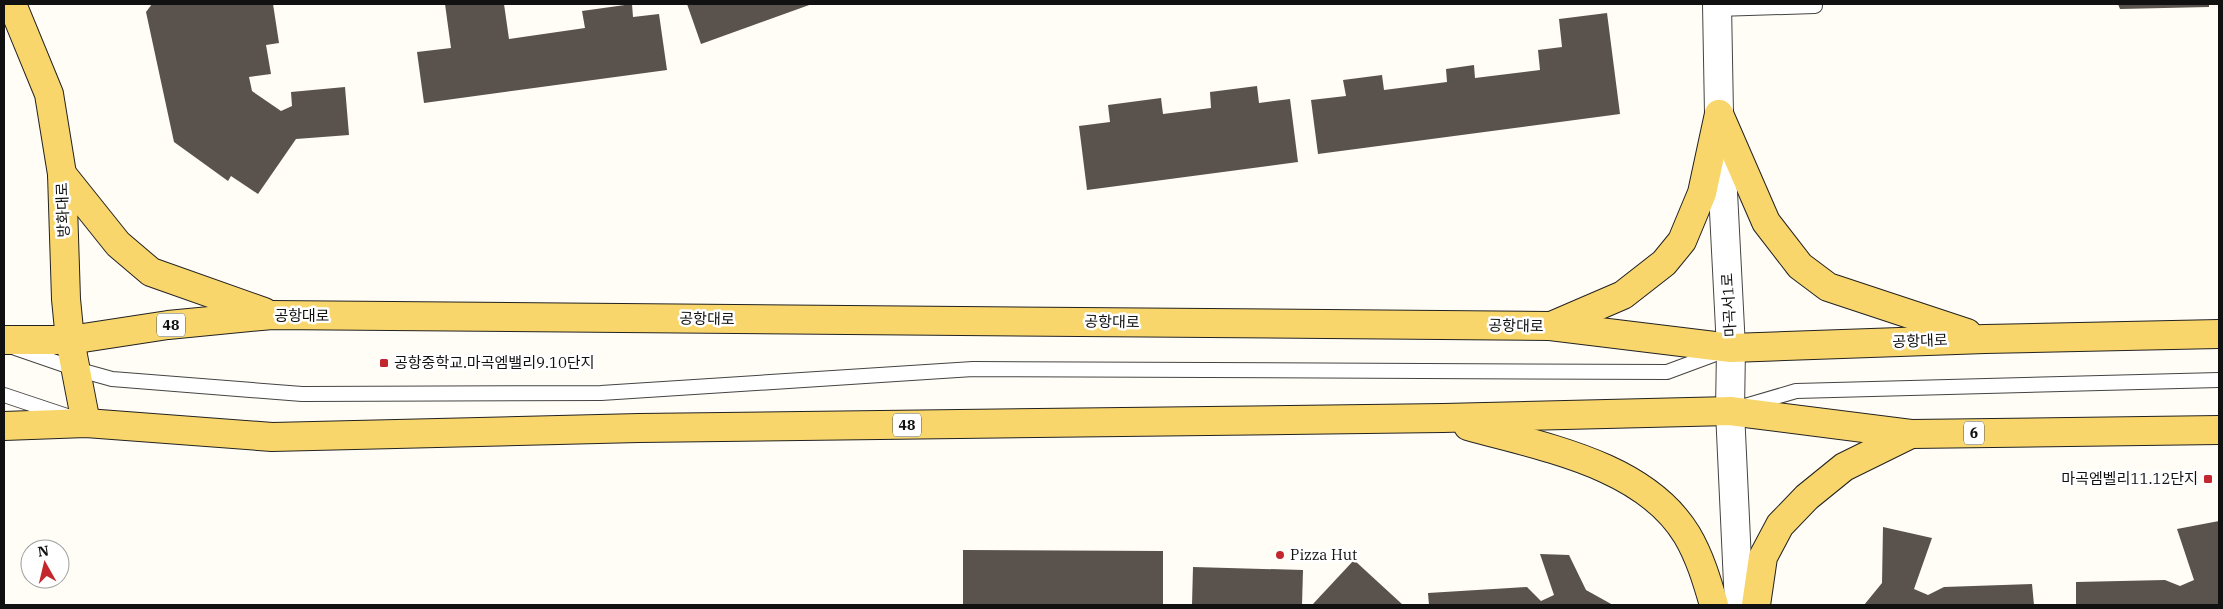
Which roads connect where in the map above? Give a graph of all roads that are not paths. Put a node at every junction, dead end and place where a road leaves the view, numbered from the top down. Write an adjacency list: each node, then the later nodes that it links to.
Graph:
1 (12, 4): 5 (main road, 방화대로)
2 (1815, 4): 3 (lane)
3 (1717, 6): 4 (street, 마곡서1로)
4 (1719, 114): 7 (main road); 9 (main road); 12 (street, 마곡서1로)
5 (62, 174): 6 (main road); 10 (main road, 방화대로)
6 (272, 315): 7 (main road, 공항대로 / 48); 10 (main road, 공항대로 / 48)
7 (1550, 326): 12 (main road, 공항대로 / 48)
8 (2219, 334): 9 (main road, 공항대로)
9 (1985, 339): 12 (main road, 공항대로)
10 (70, 340): 11 (main road, 공항대로 / 48); 13 (main road, 방화대로)
11 (4, 342): 13 (lane)
12 (1731, 348): 13 (lane); 16 (street, 마곡서1로)
13 (76, 369): 18 (main road, 방화대로)
14 (2219, 380): 16 (lane)
15 (4, 395): 18 (lane)
16 (1730, 410): 17 (main road, 48); 21 (main road, 6); 23 (street, 마곡서1로)
17 (1443, 418): 18 (main road, 48); 22 (main road)
18 (86, 423): 19 (main road, 48)
19 (4, 426)
20 (2219, 430): 21 (main road, 6)
21 (1911, 434): 24 (main road, 6)
22 (1714, 605)
23 (1739, 605)
24 (1756, 605)

